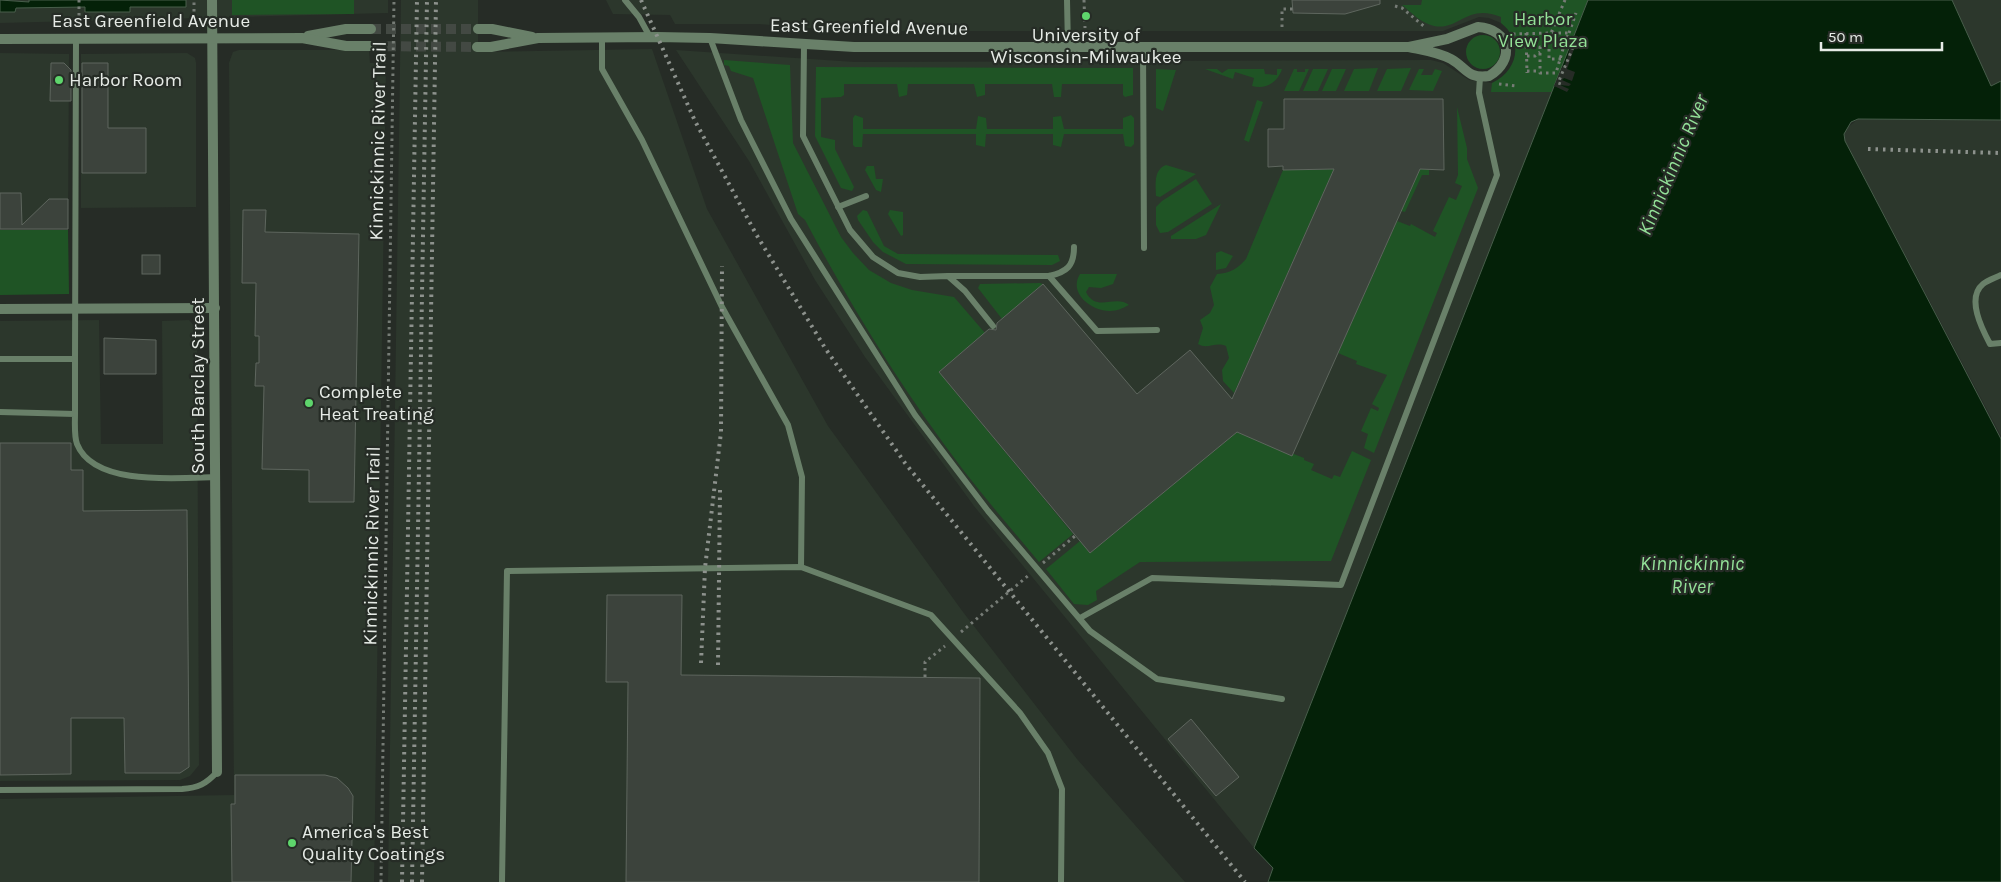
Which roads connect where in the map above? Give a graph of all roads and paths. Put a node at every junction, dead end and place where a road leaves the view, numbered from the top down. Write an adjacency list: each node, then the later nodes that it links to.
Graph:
1 (79, 0): 12 (path)
2 (194, 0): 13 (path)
3 (212, 0): 25 (street, South Barclay Street)
4 (394, 0): 75 (path, Kinnickinnic River Trail)
5 (625, 0): 22 (lane)
6 (1068, 0): 35 (lane)
7 (1084, 0): 16 (path)
8 (1566, 0): 20 (path)
9 (1395, 6): 17 (path)
10 (1293, 9): 14 (path)
11 (1576, 13): 21 (path)
12 (80, 18)
13 (194, 18)
14 (1282, 27)
15 (371, 28): 26 (street, East Greenfield Avenue)
16 (1085, 28)
17 (1426, 28)
18 (478, 29): 27 (street, East Greenfield Avenue)
19 (1526, 33): 20 (path); 30 (path); 39 (path)
20 (1552, 33): 21 (path)
21 (1569, 33): 31 (path)
22 (650, 37): 28 (street, East Greenfield Avenue); 29 (street, East Greenfield Avenue)
23 (0, 38): 24 (street, East Greenfield Avenue)
24 (76, 38): 25 (street, East Greenfield Avenue); 53 (lane)
25 (212, 38): 26 (street, East Greenfield Avenue); 54 (street, South Barclay Street)
26 (302, 38): 33 (street, East Greenfield Avenue)
27 (538, 38): 28 (street, East Greenfield Avenue); 34 (street, East Greenfield Avenue)
28 (602, 38): 65 (lane)
29 (710, 38): 32 (street, East Greenfield Avenue); 68 (lane)
30 (1502, 39): 37 (street, East Greenfield Avenue); 42 (street)
31 (1566, 42): 40 (path); 44 (path)
32 (804, 45): 35 (street, East Greenfield Avenue); 47 (lane)
33 (371, 46)
34 (477, 46)
35 (1068, 46): 36 (street, East Greenfield Avenue)
36 (1143, 46): 37 (street, East Greenfield Avenue); 49 (lane)
37 (1409, 47): 42 (street, East Greenfield Avenue)
38 (1540, 52): 39 (path); 40 (path); 41 (path)
39 (1527, 56): 41 (path)
40 (1560, 59): 41 (path)
41 (1540, 71)
42 (1480, 77): 68 (lane)
43 (1498, 84): 45 (path)
44 (1561, 84)
45 (1516, 86)
46 (866, 196): 47 (lane)
47 (838, 207): 51 (lane)
48 (1074, 247): 52 (lane)
49 (1144, 248)
50 (2001, 275): 58 (lane)
51 (948, 276): 52 (lane); 56 (lane)
52 (1049, 276): 57 (lane)
53 (75, 308): 54 (street); 55 (street); 60 (lane)
54 (215, 308): 63 (street, South Barclay Street)
55 (0, 309)
56 (994, 326)
57 (1157, 330)
58 (2001, 344)
59 (0, 359): 60 (lane)
60 (75, 359): 62 (lane)
61 (0, 412): 62 (lane)
62 (75, 414): 63 (lane)
63 (216, 477): 73 (street, South Barclay Street)
64 (1075, 536): 66 (path)
65 (801, 567): 76 (lane); 77 (lane)
66 (1038, 567)
67 (1030, 574): 69 (path)
68 (1080, 618): 72 (lane)
69 (955, 637)
70 (948, 644): 71 (path)
71 (925, 677)
72 (1282, 699)
73 (217, 772): 74 (lane)
74 (0, 790)
75 (381, 882)
76 (502, 882)
77 (1061, 882)

